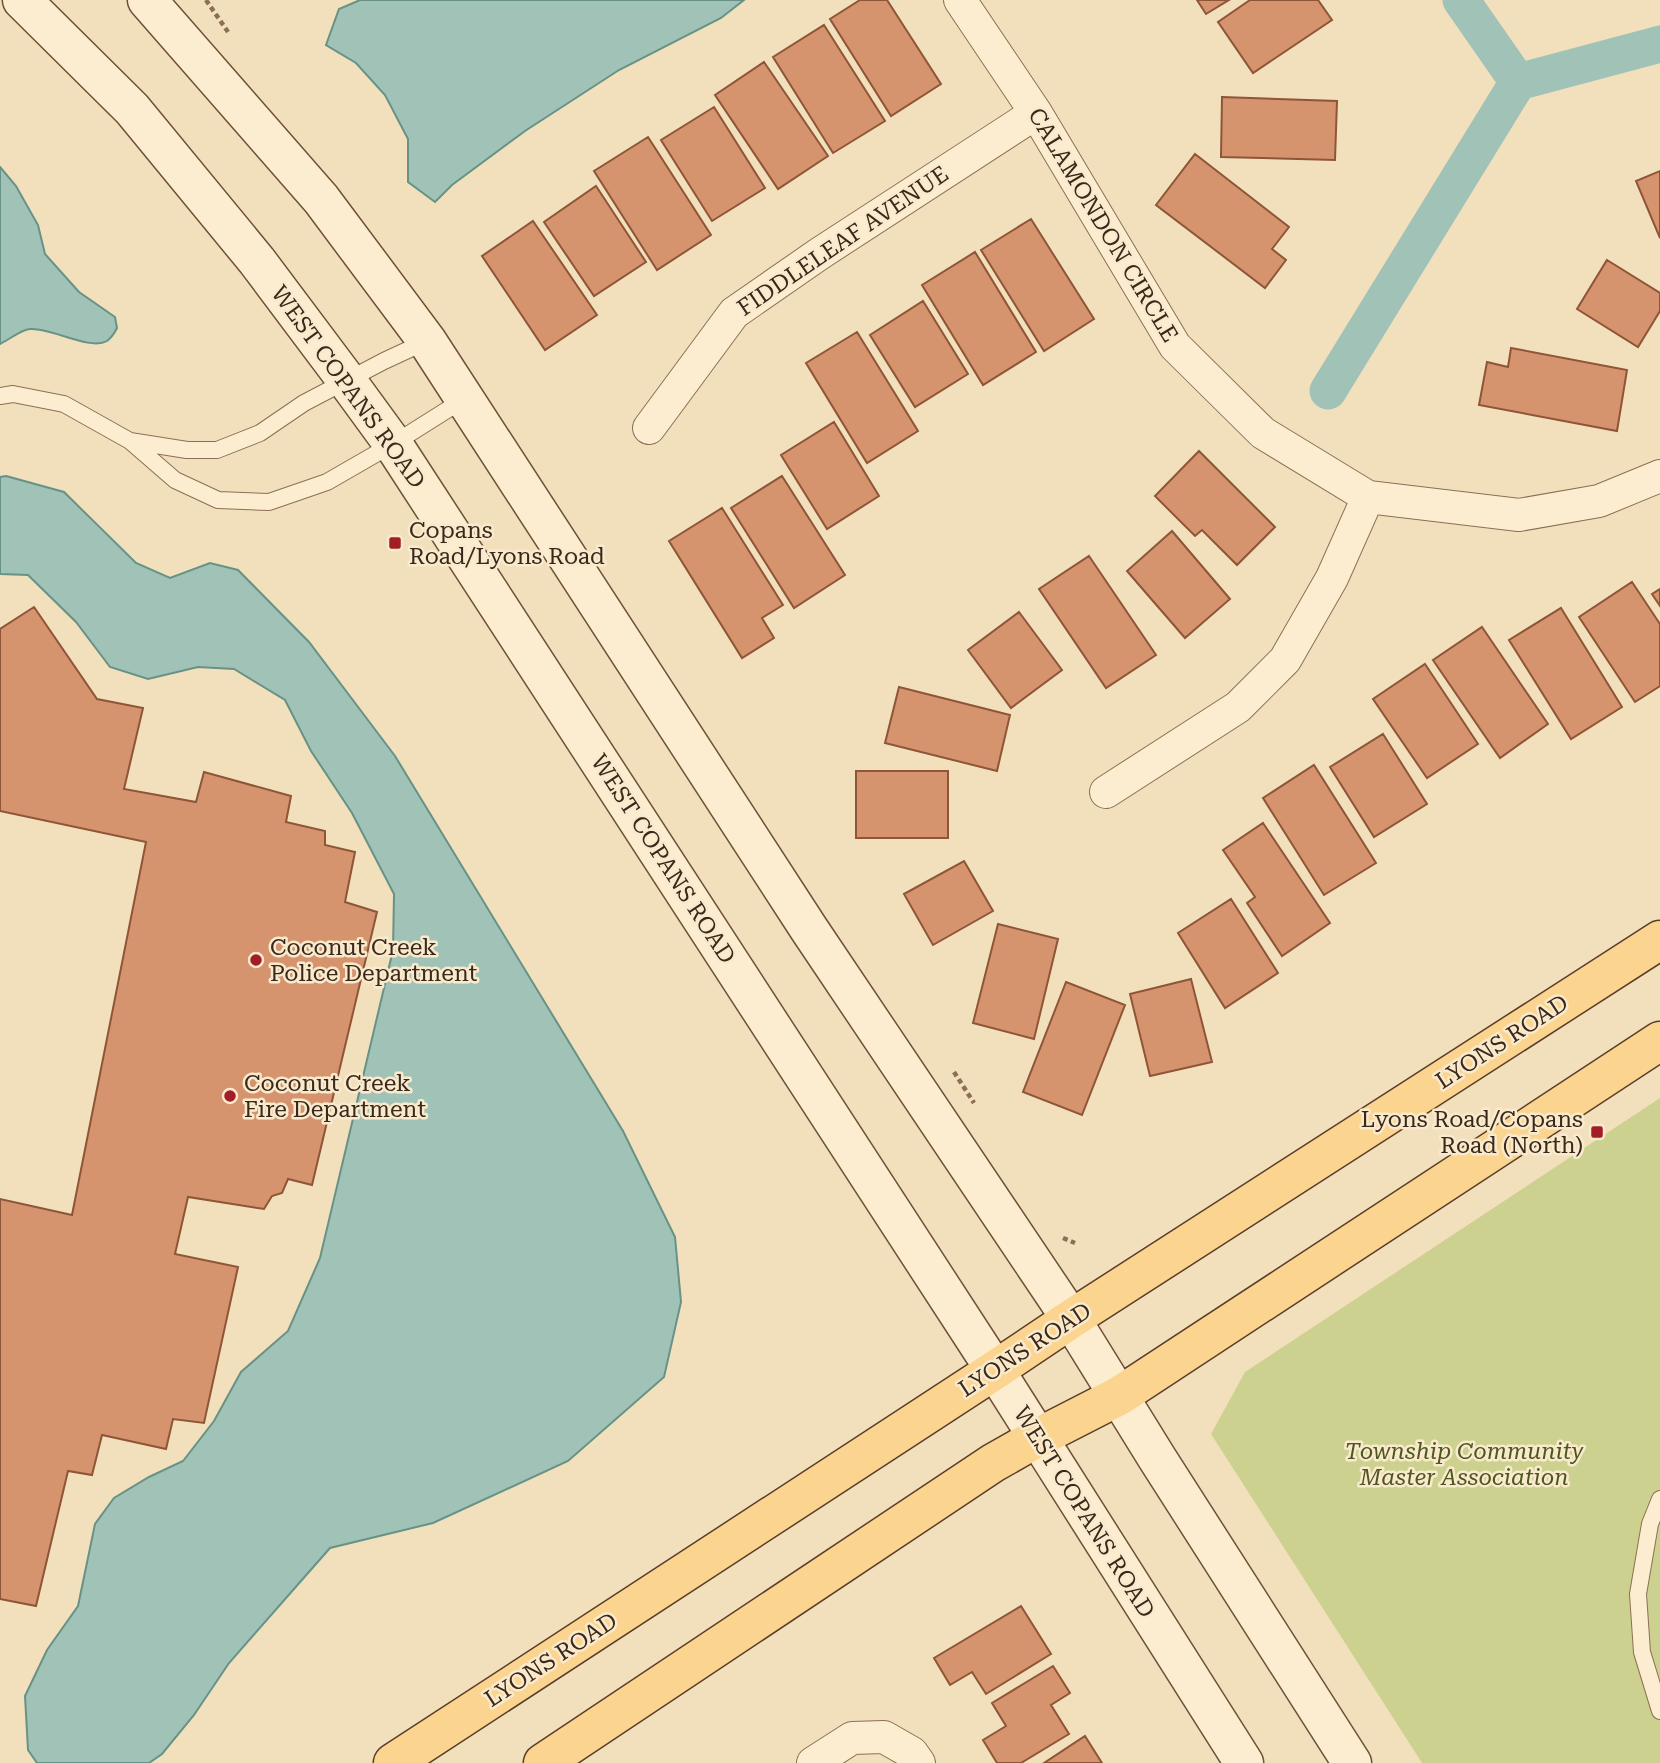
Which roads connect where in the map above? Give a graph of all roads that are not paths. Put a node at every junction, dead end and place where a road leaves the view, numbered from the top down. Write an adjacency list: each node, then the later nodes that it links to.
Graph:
1 (22, 0): 6 (main road, WEST COPANS ROAD)
2 (147, 0): 5 (main road)
3 (960, 0): 4 (street, CALAMONDON CIRCLE)
4 (1036, 113): 9 (street, FIDDLELEAF AVENUE); 13 (street, CALAMONDON CIRCLE)
5 (427, 341): 6 (lane); 8 (main road)
6 (347, 380): 10 (lane); 11 (main road, WEST COPANS ROAD)
7 (0, 396): 10 (lane)
8 (466, 398): 11 (lane); 17 (main road)
9 (649, 428)
10 (130, 441): 11 (lane)
11 (393, 444): 18 (main road, WEST COPANS ROAD)
12 (1660, 477): 13 (street, CALAMONDON CIRCLE)
13 (1368, 497): 14 (street)
14 (1106, 792)
15 (1660, 940): 17 (main road, LYONS ROAD)
16 (1660, 1041): 19 (main road)
17 (1071, 1319): 18 (main road, LYONS ROAD); 19 (main road)
18 (995, 1370): 20 (main road, WEST COPANS ROAD); 23 (main road, LYONS ROAD)
19 (1119, 1396): 20 (main road); 28 (main road)
20 (1037, 1438): 24 (main road); 27 (main road, WEST COPANS ROAD)
21 (1660, 1499): 22 (lane)
22 (1660, 1711)
23 (393, 1763)
24 (543, 1763)
25 (813, 1763): 26 (street)
26 (919, 1763)
27 (1244, 1763)
28 (1352, 1763)

